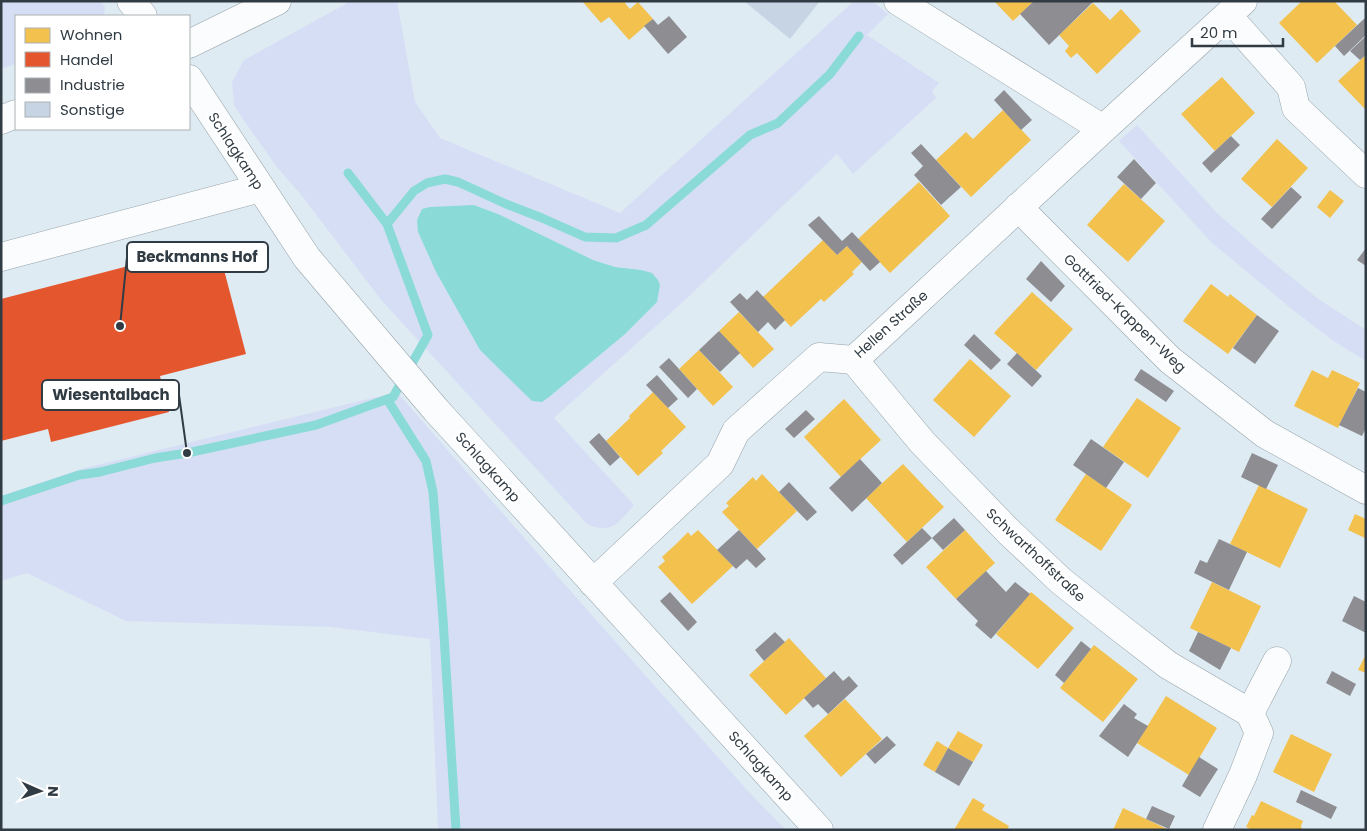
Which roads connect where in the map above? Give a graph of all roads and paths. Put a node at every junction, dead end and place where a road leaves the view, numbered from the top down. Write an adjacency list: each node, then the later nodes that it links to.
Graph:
1 (131, 1): 5 (street)
2 (277, 1): 6 (street)
3 (898, 1): 10 (street)
4 (1236, 9): 10 (street, Hellen Straße); 11 (street)
5 (142, 15)
6 (190, 44)
7 (190, 81): 12 (street, Schlagkamp)
8 (15, 114): 9 (street)
9 (1, 120)
10 (1103, 129): 13 (street, Hellen Straße)
11 (1366, 174)
12 (261, 188): 14 (street); 17 (street, Schlagkamp)
13 (1018, 207): 15 (street, Hellen Straße); 16 (street, Gottfried-Kappen-Weg)
14 (1, 257)
15 (854, 360): 17 (street, Hellen Straße); 19 (street, Schwarthoffstraße)
16 (1366, 490)
17 (592, 583): 20 (street, Schlagkamp)
18 (1277, 661): 19 (street)
19 (1250, 713): 21 (street)
20 (819, 830)
21 (1217, 830)

